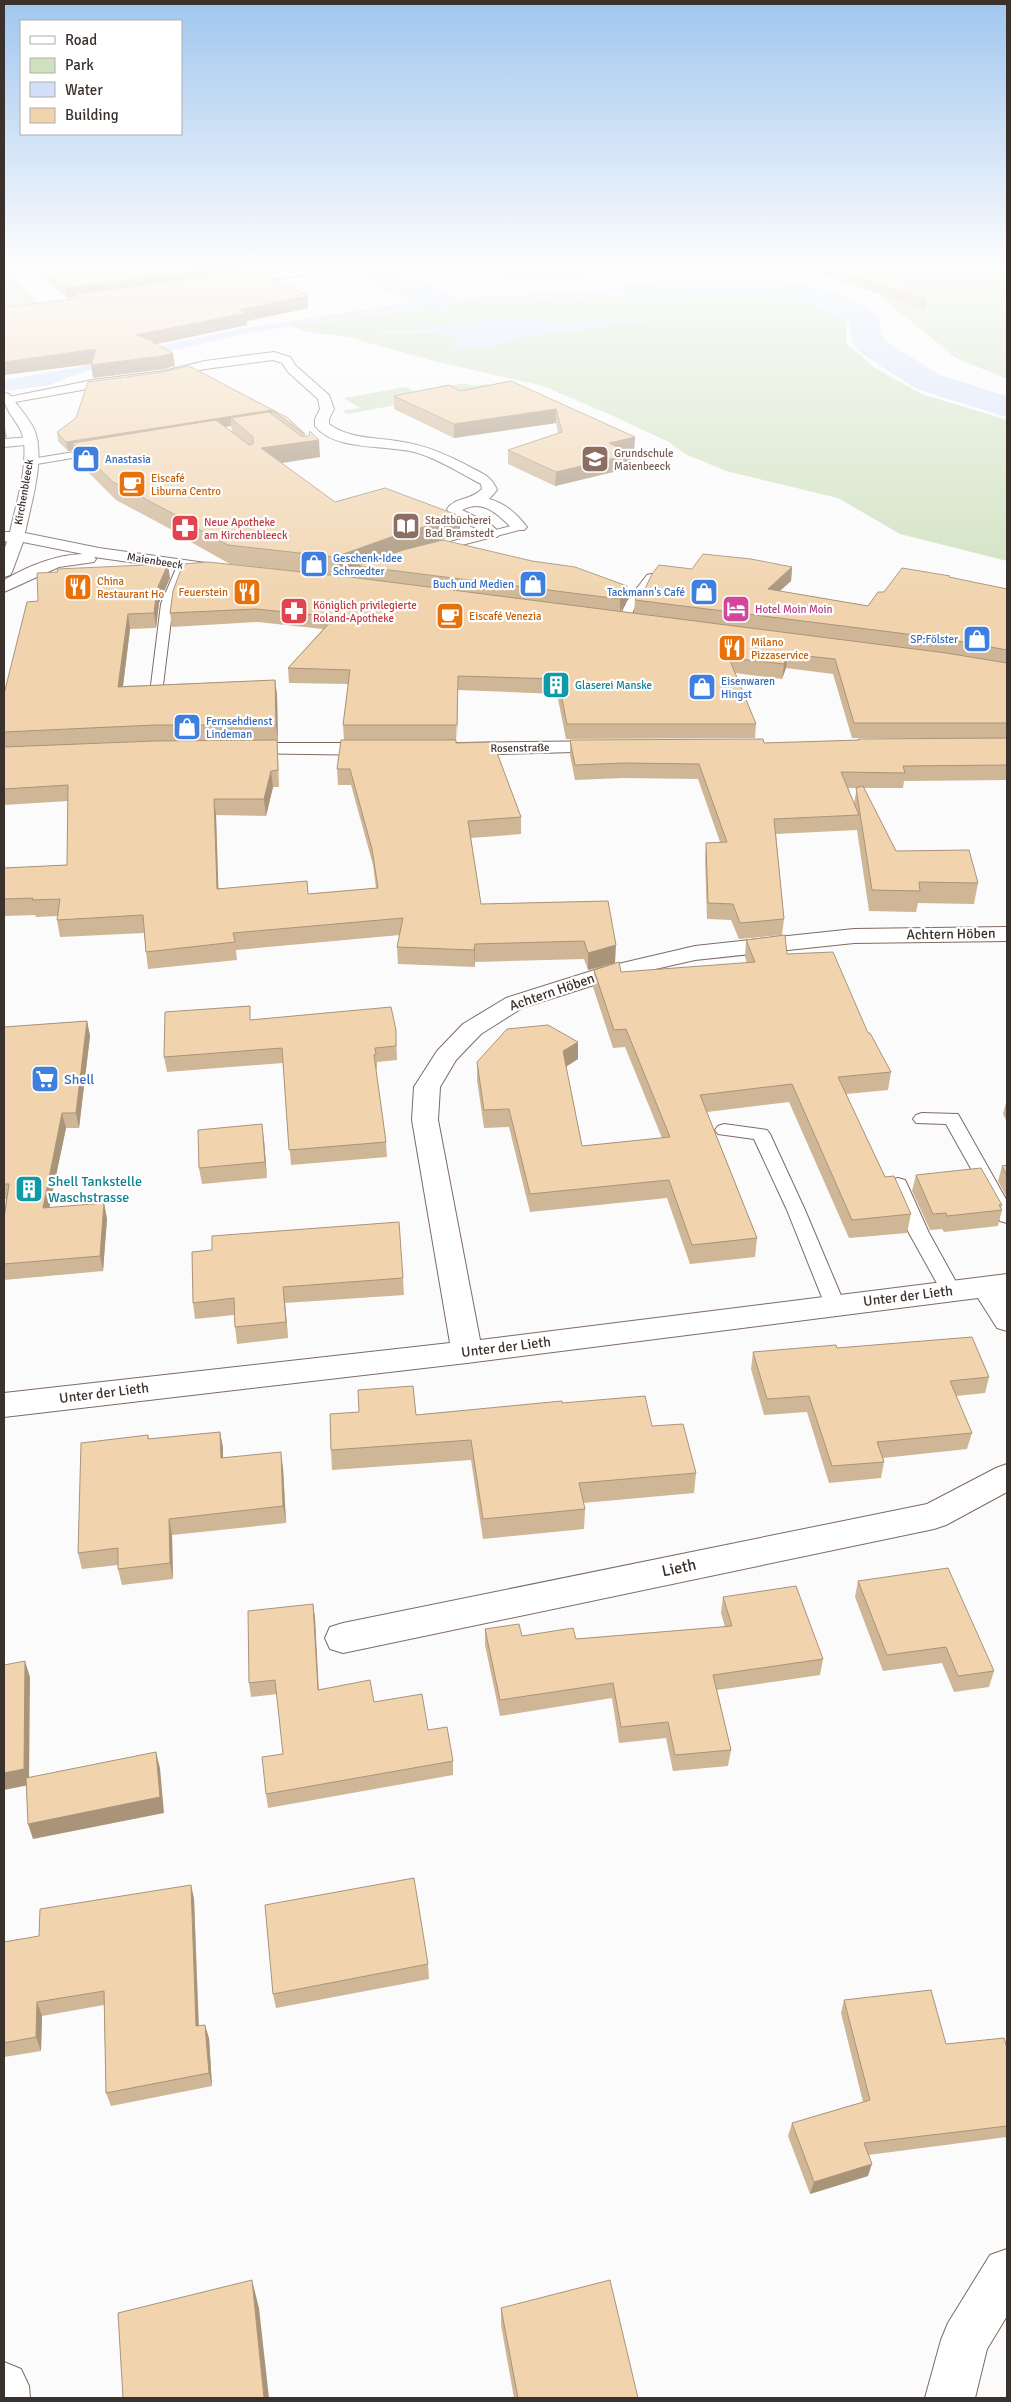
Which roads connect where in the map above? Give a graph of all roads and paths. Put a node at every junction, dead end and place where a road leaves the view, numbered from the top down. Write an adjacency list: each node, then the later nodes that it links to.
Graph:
1 (132, 379): 3 (street)
2 (303, 379): 8 (street)
3 (5, 399): 4 (street, Kirchenbleeck)
4 (32, 441): 5 (street); 7 (street, Kirchenbleeck)
5 (4, 443)
6 (112, 449): 7 (lane)
7 (31, 462): 11 (street, Kirchenbleeck)
8 (477, 501): 9 (street); 10 (street)
9 (519, 527): 10 (lane)
10 (492, 534): 12 (lane)
11 (10, 536): 14 (street, Maienbeeck); 16 (street, Kirchenbleeck)
12 (418, 553)
13 (390, 561): 19 (lane)
14 (182, 566): 15 (street, Maienbeeck); 20 (street); 25 (lane)
15 (234, 571)
16 (4, 572)
17 (651, 577): 23 (lane)
18 (312, 580): 19 (street)
19 (330, 582): 21 (street)
20 (4, 587)
21 (369, 587)
22 (605, 618): 23 (street)
23 (624, 620): 24 (street)
24 (643, 622)
25 (157, 685)
26 (622, 747): 27 (street, Rosenstraße)
27 (436, 748)
28 (224, 749): 29 (street)
29 (397, 749)
30 (1007, 934): 39 (street, Achtern Höben)
31 (922, 1119): 34 (lane)
32 (724, 1130): 37 (lane)
33 (898, 1184): 36 (lane)
34 (1007, 1217)
35 (997, 1285): 36 (street, Unter der Lieth); 38 (street)
36 (951, 1291): 37 (street, Unter der Lieth)
37 (835, 1305): 39 (street, Unter der Lieth)
38 (1007, 1321)
39 (467, 1352): 40 (street, Unter der Lieth)
40 (4, 1405)
41 (1007, 1477): 42 (street, Lieth)
42 (343, 1638)
43 (1007, 2272): 46 (street)
44 (4, 2386): 45 (street)
45 (5, 2398)
46 (950, 2398)

